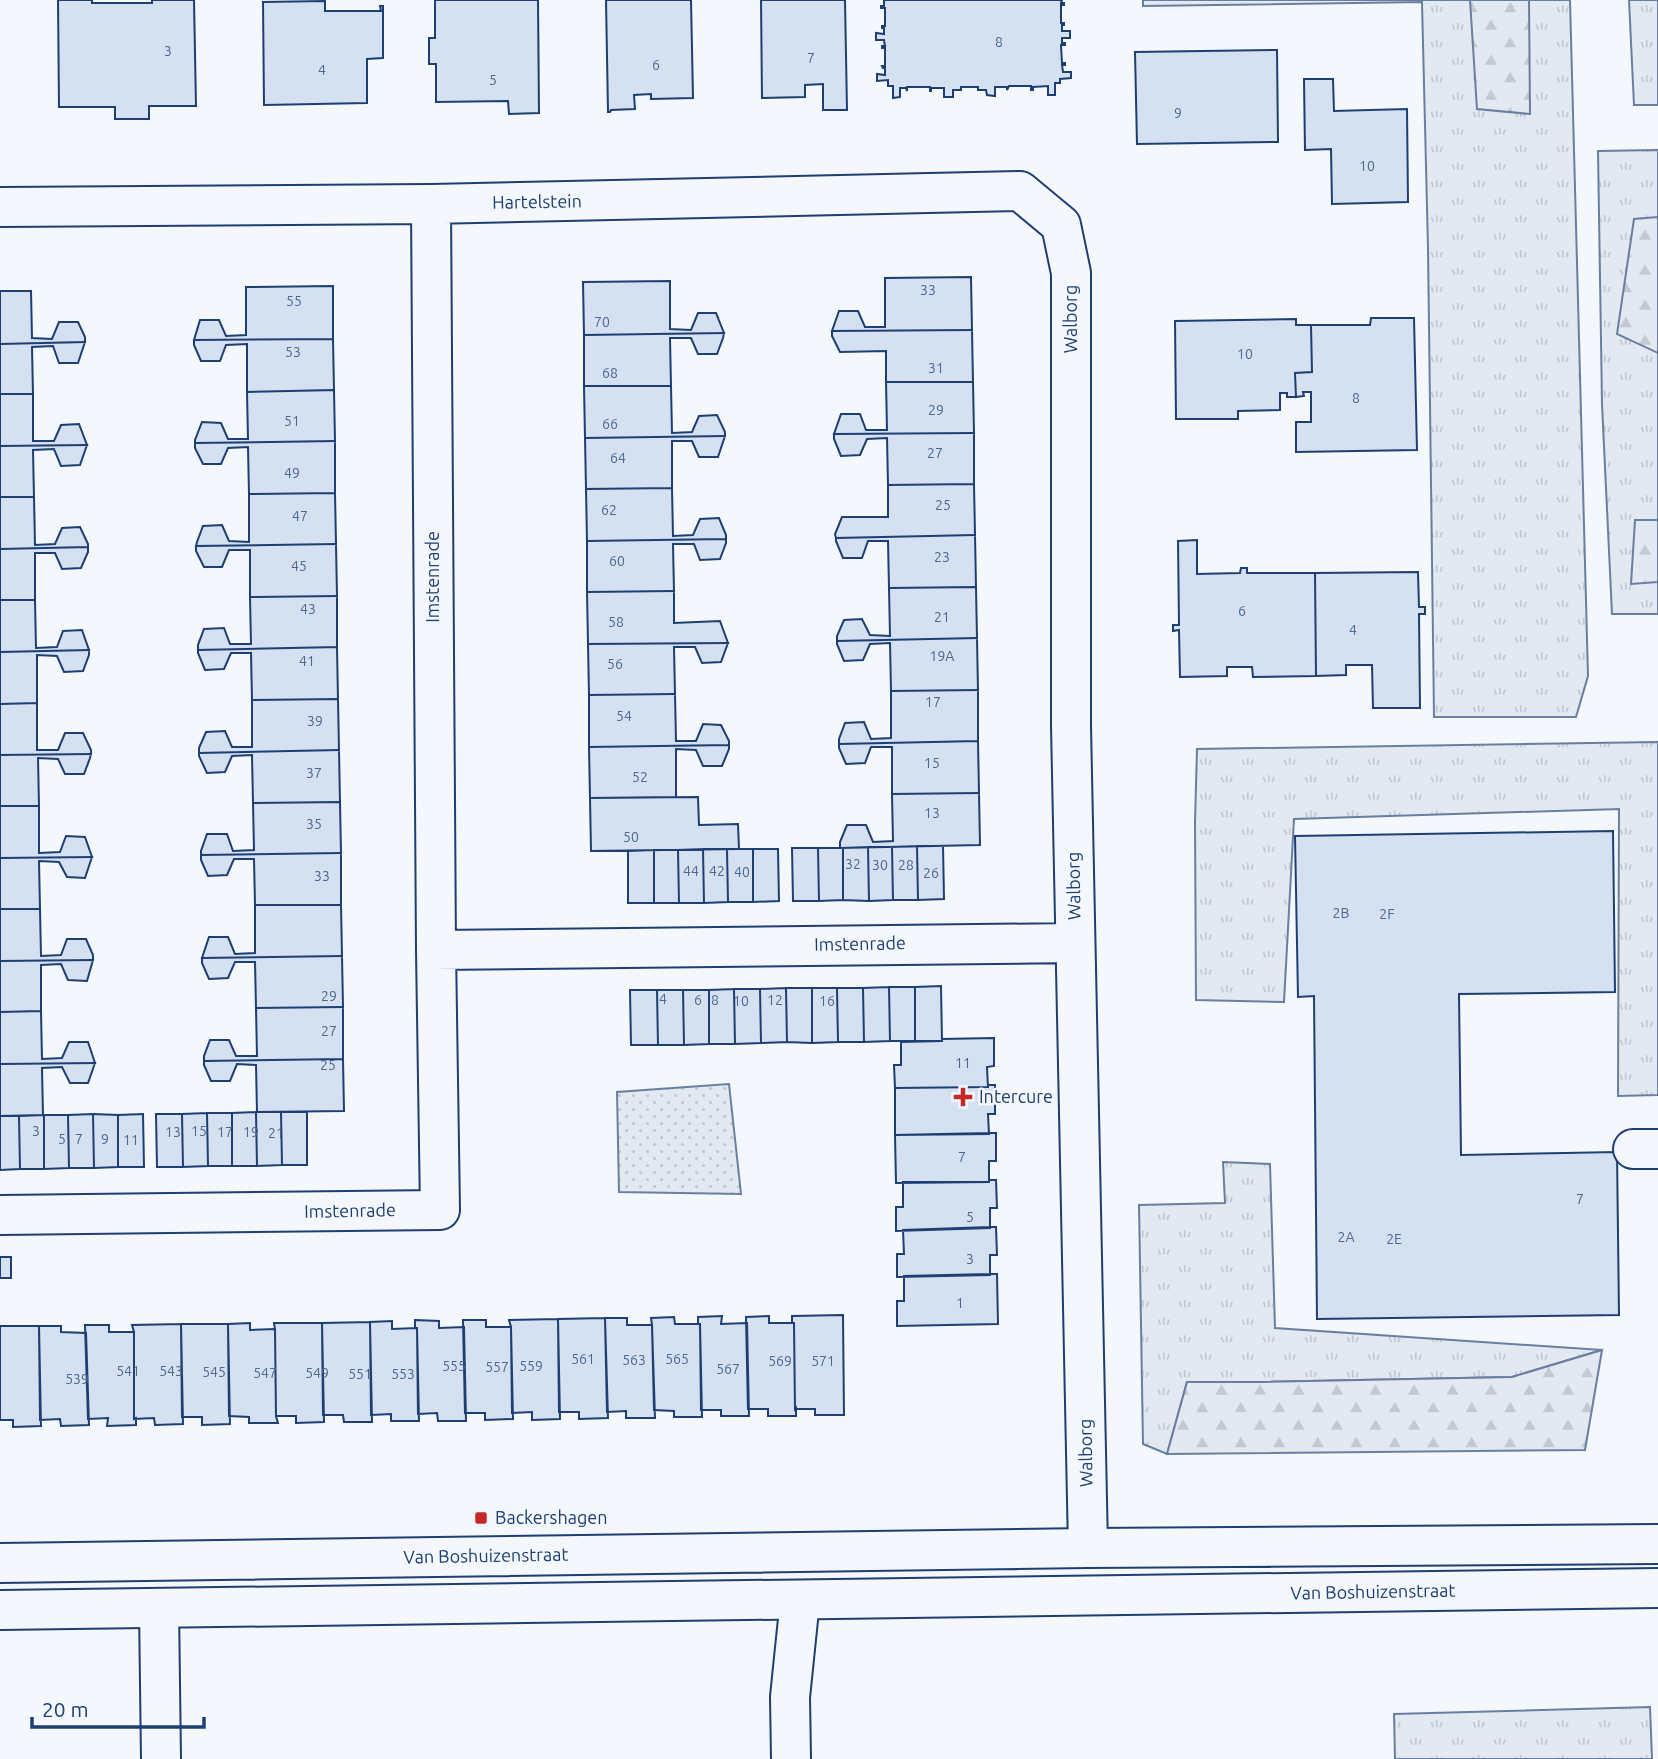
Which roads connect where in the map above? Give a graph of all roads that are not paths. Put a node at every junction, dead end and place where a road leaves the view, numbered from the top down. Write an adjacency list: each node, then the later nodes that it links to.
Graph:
1 (430, 204): 2 (street, Hartelstein); 3 (street, Hartelstein); 5 (street, Imstenrade)
2 (0, 207)
3 (1060, 225): 4 (street, Walborg)
4 (1075, 943): 5 (street, Imstenrade); 8 (street, Walborg)
5 (436, 950): 6 (street, Imstenrade)
6 (0, 1215)
7 (1658, 1544): 8 (street, Van Boshuizenstraat)
8 (1088, 1548): 9 (street, Van Boshuizenstraat); 13 (street)
9 (812, 1552): 10 (street, Van Boshuizenstraat); 14 (street)
10 (159, 1561): 11 (street, Van Boshuizenstraat); 15 (street)
11 (0, 1563)
12 (1658, 1588): 13 (street, Van Boshuizenstraat)
13 (1088, 1595): 14 (street, Van Boshuizenstraat)
14 (800, 1600): 15 (street, Van Boshuizenstraat); 18 (street)
15 (159, 1608): 16 (street, Van Boshuizenstraat); 17 (street)
16 (0, 1610)
17 (161, 1759)
18 (791, 1759)

